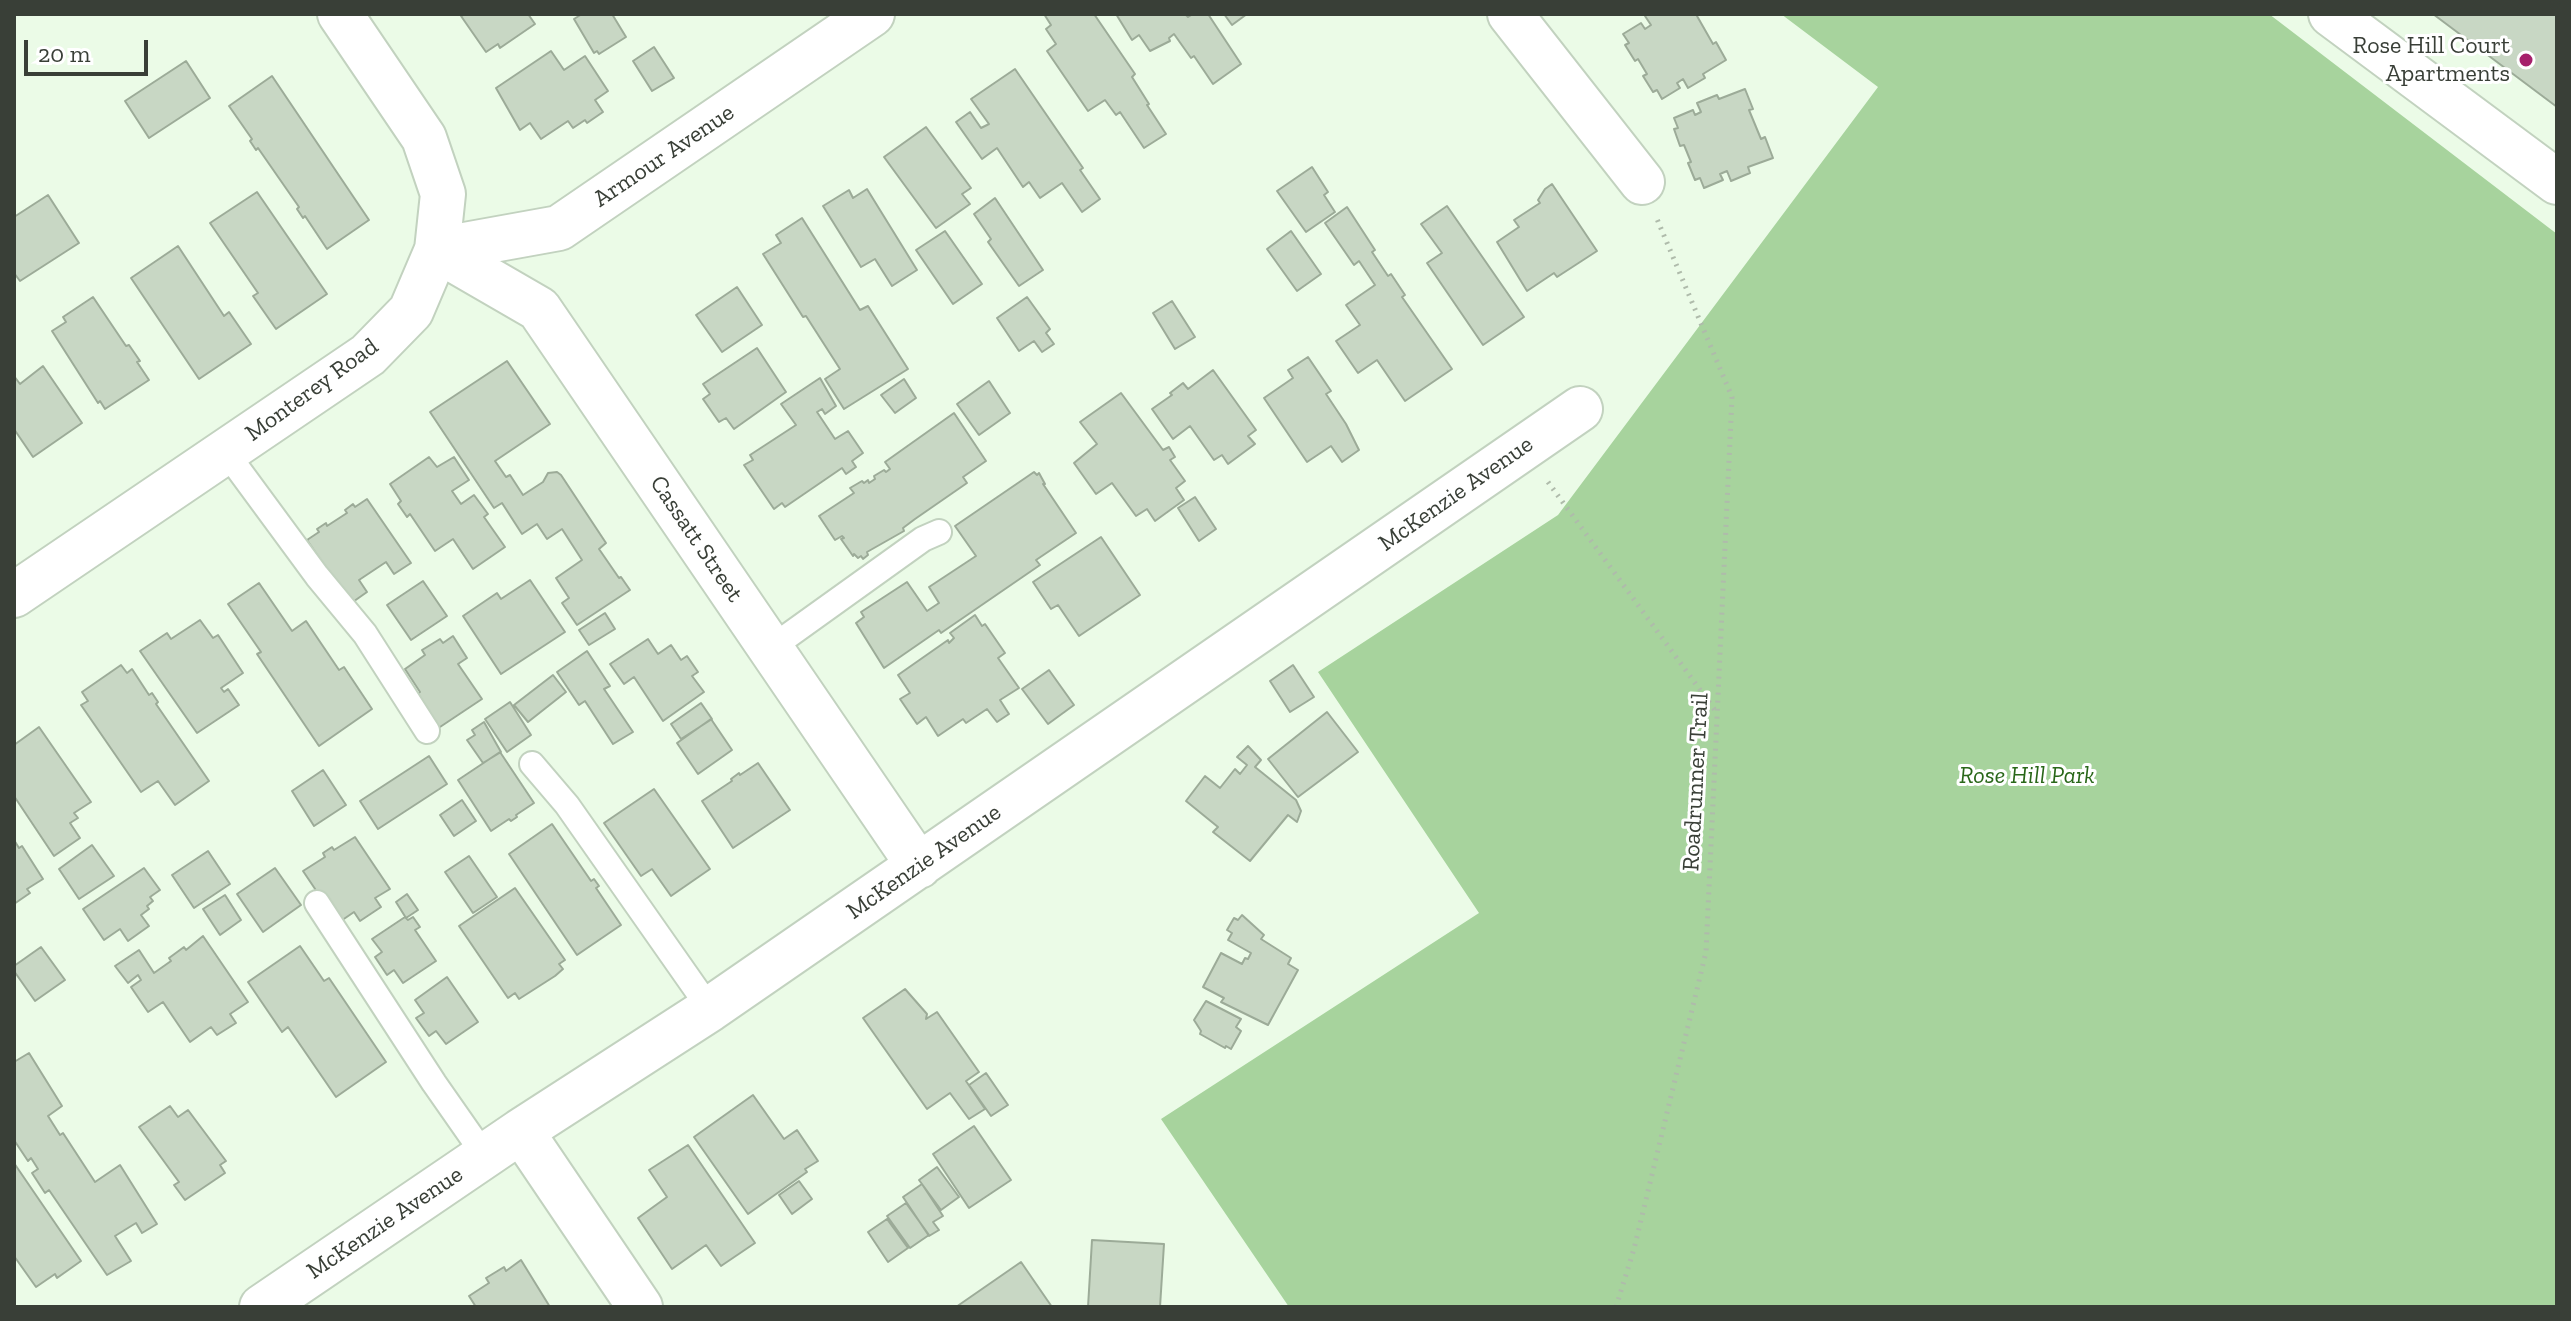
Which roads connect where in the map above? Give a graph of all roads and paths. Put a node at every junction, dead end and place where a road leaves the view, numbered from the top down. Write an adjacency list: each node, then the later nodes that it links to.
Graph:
1 (340, 14): 7 (street, Monterey Road)
2 (872, 14): 7 (street, Armour Avenue)
3 (1510, 14): 5 (street)
4 (2331, 14): 6 (street)
5 (1642, 182)
6 (2557, 182)
7 (437, 250): 11 (street, Monterey Road); 14 (street, Cassatt Street)
8 (1674, 260): 15 (path, Roadrunner Trail)
9 (1580, 409): 10 (street, McKenzie Avenue)
10 (1522, 448): 15 (path); 18 (street, McKenzie Avenue)
11 (225, 451): 13 (street, Monterey Road); 16 (lane)
12 (939, 532): 14 (lane)
13 (14, 595)
14 (771, 648): 18 (street, Cassatt Street)
15 (1718, 714): 25 (path, Roadrunner Trail)
16 (427, 731)
17 (532, 764): 20 (lane)
18 (919, 866): 20 (street, McKenzie Avenue)
19 (317, 903): 22 (lane)
20 (710, 1009): 21 (street, McKenzie Avenue)
21 (521, 1131): 22 (street, McKenzie Avenue); 24 (street)
22 (485, 1156): 23 (street, McKenzie Avenue)
23 (262, 1307)
24 (640, 1307)
25 (1616, 1307)

